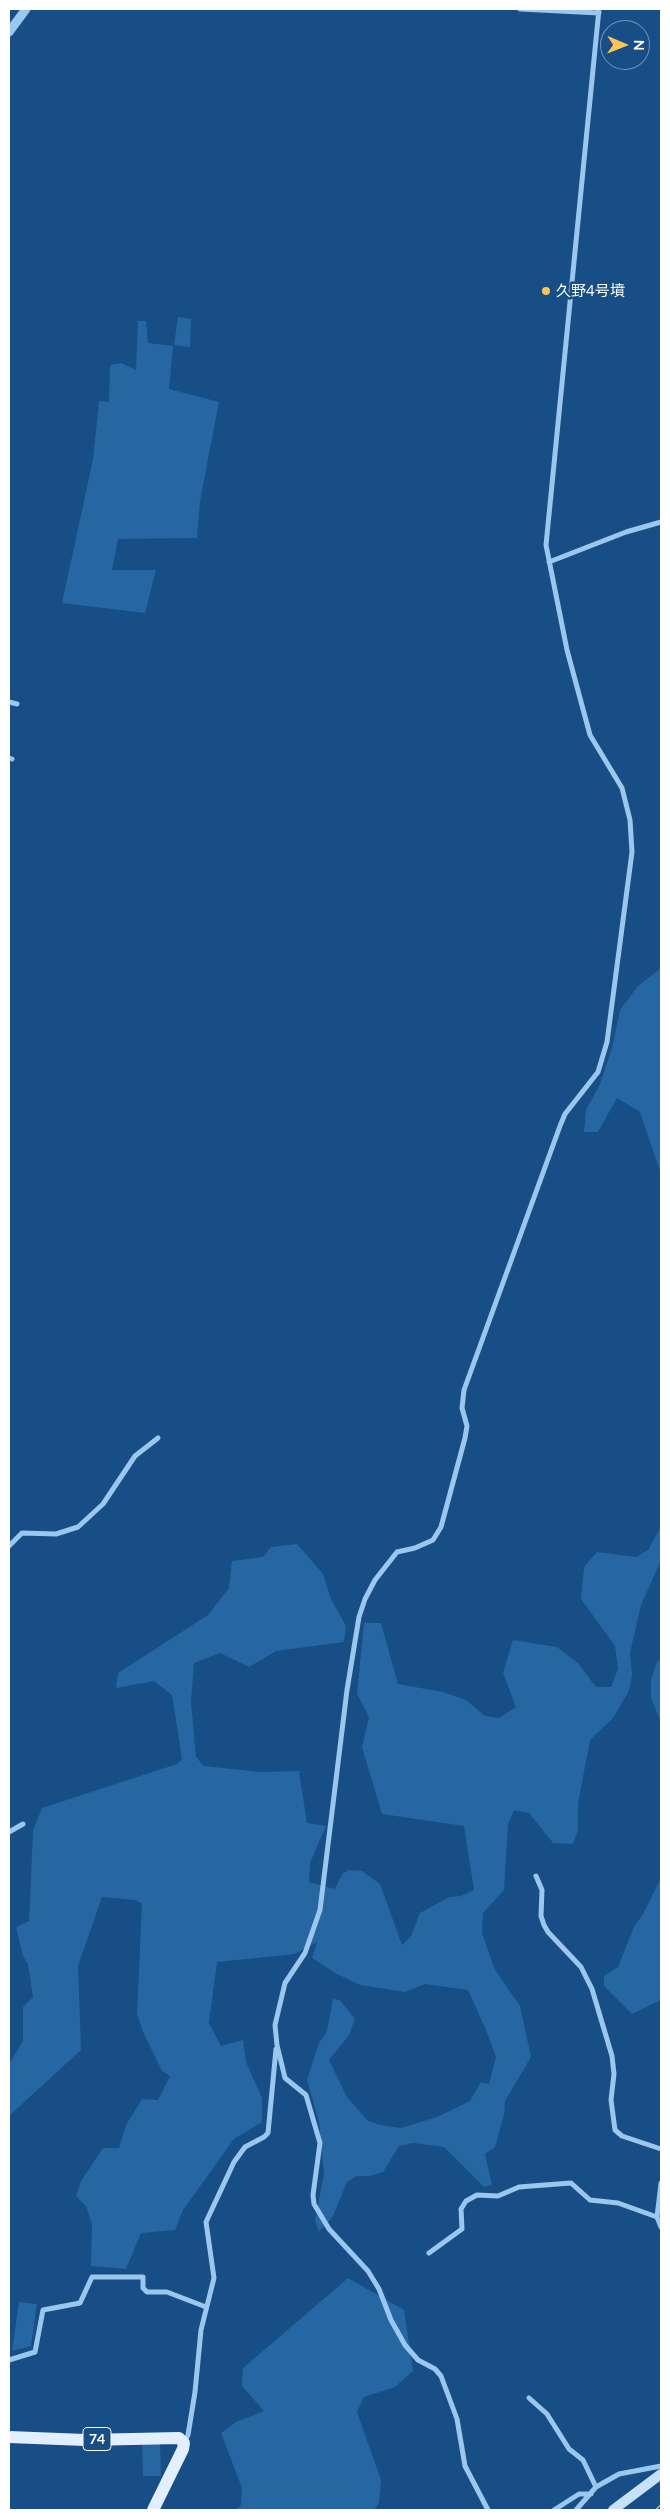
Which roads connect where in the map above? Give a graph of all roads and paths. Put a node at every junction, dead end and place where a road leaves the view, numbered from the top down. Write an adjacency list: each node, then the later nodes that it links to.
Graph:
1 (26, 9): 4 (street)
2 (520, 9): 3 (street)
3 (599, 11): 6 (street)
4 (9, 32)
5 (661, 522): 6 (street)
6 (549, 562): 14 (street)
7 (9, 702): 8 (street)
8 (17, 704)
9 (158, 1438): 10 (street)
10 (9, 1546)
11 (23, 1824): 12 (street)
12 (9, 1832)
13 (536, 1876): 15 (street)
14 (277, 2045): 20 (street); 30 (street)
15 (661, 2149)
16 (661, 2183): 17 (street)
17 (657, 2217): 18 (street); 19 (street)
18 (661, 2227)
19 (429, 2253)
20 (206, 2307): 21 (street); 24 (street)
21 (9, 2360)
22 (529, 2398): 27 (street)
23 (9, 2438): 24 (main road, 74)
24 (184, 2443): 29 (main road)
25 (661, 2466): 27 (street)
26 (661, 2474): 33 (main road)
27 (596, 2487): 28 (street)
28 (591, 2494): 31 (street); 32 (street)
29 (153, 2510)
30 (488, 2510)
31 (554, 2510)
32 (576, 2510)
33 (613, 2510)

